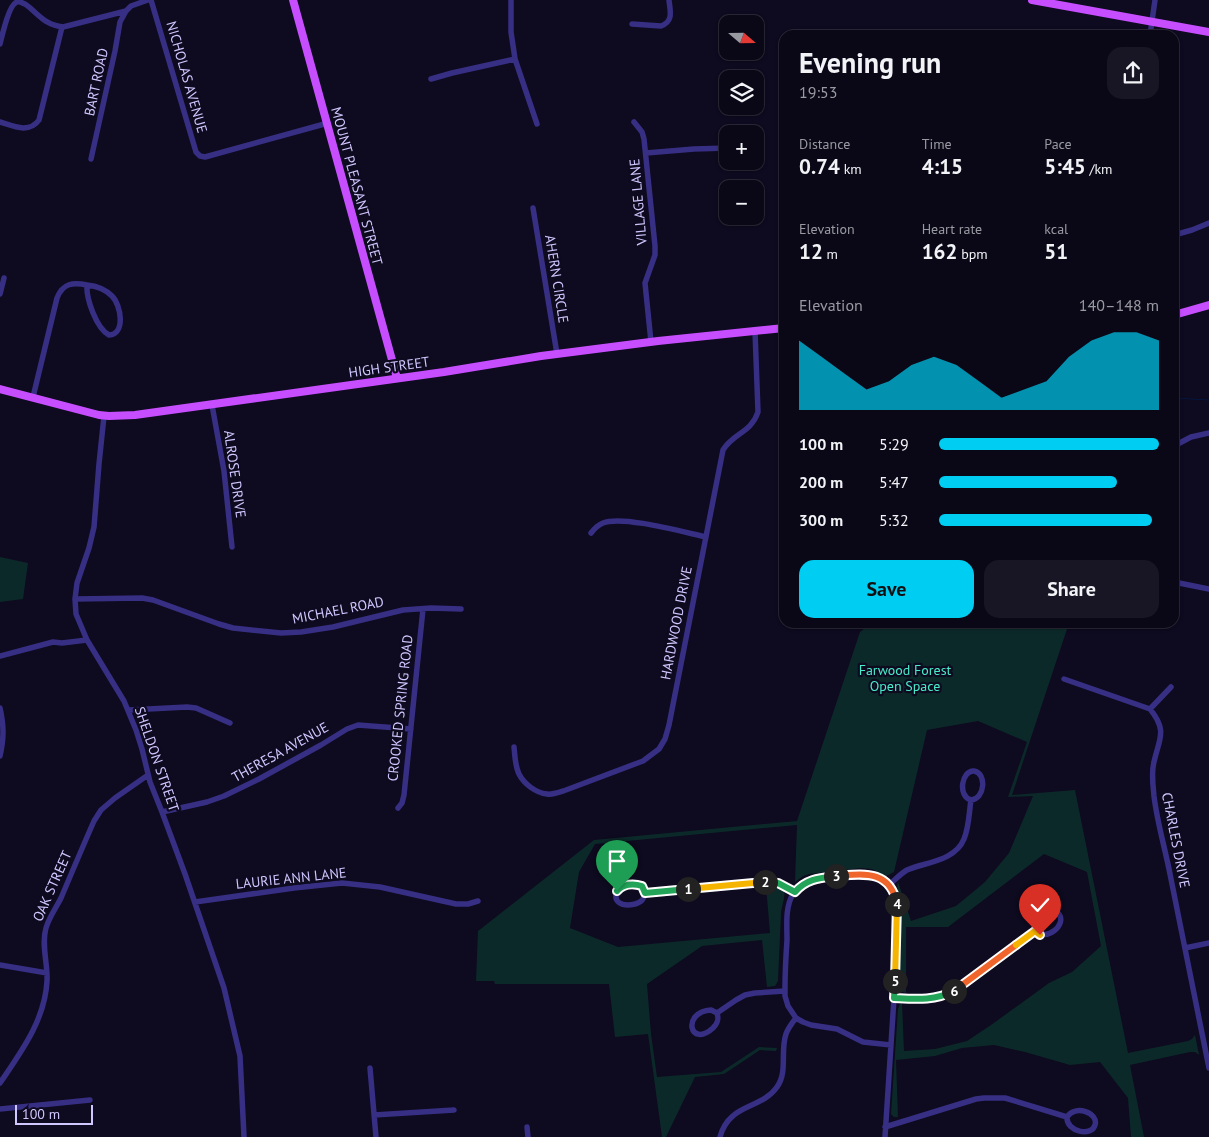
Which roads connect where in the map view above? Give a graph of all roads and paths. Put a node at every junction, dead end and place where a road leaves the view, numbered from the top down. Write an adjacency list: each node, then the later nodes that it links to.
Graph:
1 (150, 0): 7 (street); 18 (street, NICHOLAS AVENUE)
2 (293, 0): 18 (main road, MOUNT PLEASANT STREET)
3 (510, 0): 14 (street)
4 (669, 0): 9 (street)
5 (1032, 0): 8 (main road)
6 (1155, 0): 8 (street)
7 (126, 11): 10 (street); 22 (street, BART ROAD)
8 (1152, 22): 11 (street); 12 (main road)
9 (632, 24)
10 (62, 27): 13 (street); 16 (street)
11 (1151, 30)
12 (1209, 32)
13 (0, 44)
14 (515, 59): 15 (street); 19 (street)
15 (431, 79)
16 (0, 122)
17 (634, 122): 21 (street, VILLAGE LANE)
18 (328, 123): 35 (main road, MOUNT PLEASANT STREET)
19 (536, 124)
20 (719, 148): 21 (street)
21 (646, 154): 33 (street, VILLAGE LANE)
22 (91, 159)
23 (533, 208): 34 (street, AHERN CIRCLE)
24 (1209, 223): 25 (street)
25 (1179, 234)
26 (4, 278): 28 (street)
27 (87, 285): 27 (street); 37 (street)
28 (0, 294)
29 (1209, 305): 30 (main road)
30 (1179, 314)
31 (779, 329): 32 (main road, HIGH STREET)
32 (755, 331): 33 (main road, HIGH STREET); 43 (street, HARDWOOD DRIVE)
33 (651, 342): 34 (main road, HIGH STREET)
34 (557, 354): 35 (main road, HIGH STREET)
35 (397, 378): 38 (main road, HIGH STREET)
36 (0, 389): 37 (main road, HIGH STREET)
37 (33, 397): 39 (main road, HIGH STREET)
38 (212, 404): 39 (main road, HIGH STREET); 44 (street, ALROSE DRIVE)
39 (104, 416): 47 (street, SHELDON STREET)
40 (1209, 433): 41 (street)
41 (1179, 444)
42 (591, 533): 43 (street)
43 (706, 537): 59 (street, HARDWOOD DRIVE)
44 (232, 546)
45 (1179, 583): 46 (street)
46 (1209, 589)
47 (75, 599): 48 (street, MICHAEL ROAD); 50 (street, SHELDON STREET)
48 (423, 608): 49 (street, MICHAEL ROAD); 58 (street, CROOKED SPRING ROAD)
49 (461, 609)
50 (87, 640): 51 (street); 56 (street, SHELDON STREET)
51 (0, 656)
52 (1064, 678): 55 (street)
53 (1172, 688): 55 (street)
54 (0, 708): 60 (street)
55 (1150, 709): 72 (street, CHARLES DRIVE)
56 (129, 710): 57 (street); 61 (street, SHELDON STREET)
57 (230, 724)
58 (411, 729): 63 (street, CROOKED SPRING ROAD); 64 (street, THERESA AVENUE)
59 (514, 747)
60 (0, 756)
61 (148, 775): 64 (street, SHELDON STREET); 74 (street, OAK STREET)
62 (971, 800): 62 (street); 65 (street)
63 (398, 808)
64 (162, 812): 69 (street, SHELDON STREET)
65 (889, 885): 66 (street); 76 (street)
66 (795, 892): 67 (street); 75 (street)
67 (645, 893): 67 (street)
68 (478, 901): 69 (street, LAURIE ANN LANE)
69 (195, 902): 90 (street, SHELDON STREET)
70 (1035, 931): 70 (street); 76 (street)
71 (1209, 943): 72 (street)
72 (1185, 948): 81 (street, CHARLES DRIVE)
73 (0, 965): 74 (street)
74 (47, 973): 82 (street, OAK STREET)
75 (785, 991): 77 (street); 78 (street)
76 (894, 998): 79 (street)
77 (717, 1014): 77 (street)
78 (796, 1018): 79 (street); 93 (street)
79 (891, 1045): 89 (street)
80 (370, 1068): 86 (street)
81 (1209, 1068)
82 (0, 1083)
83 (90, 1100): 84 (street)
84 (0, 1109)
85 (454, 1110): 86 (street)
86 (374, 1115): 91 (street)
87 (1068, 1117): 87 (street); 89 (street)
88 (527, 1126): 92 (street)
89 (885, 1126): 94 (street)
90 (244, 1137)
91 (376, 1137)
92 (528, 1137)
93 (720, 1137)
94 (885, 1137)

